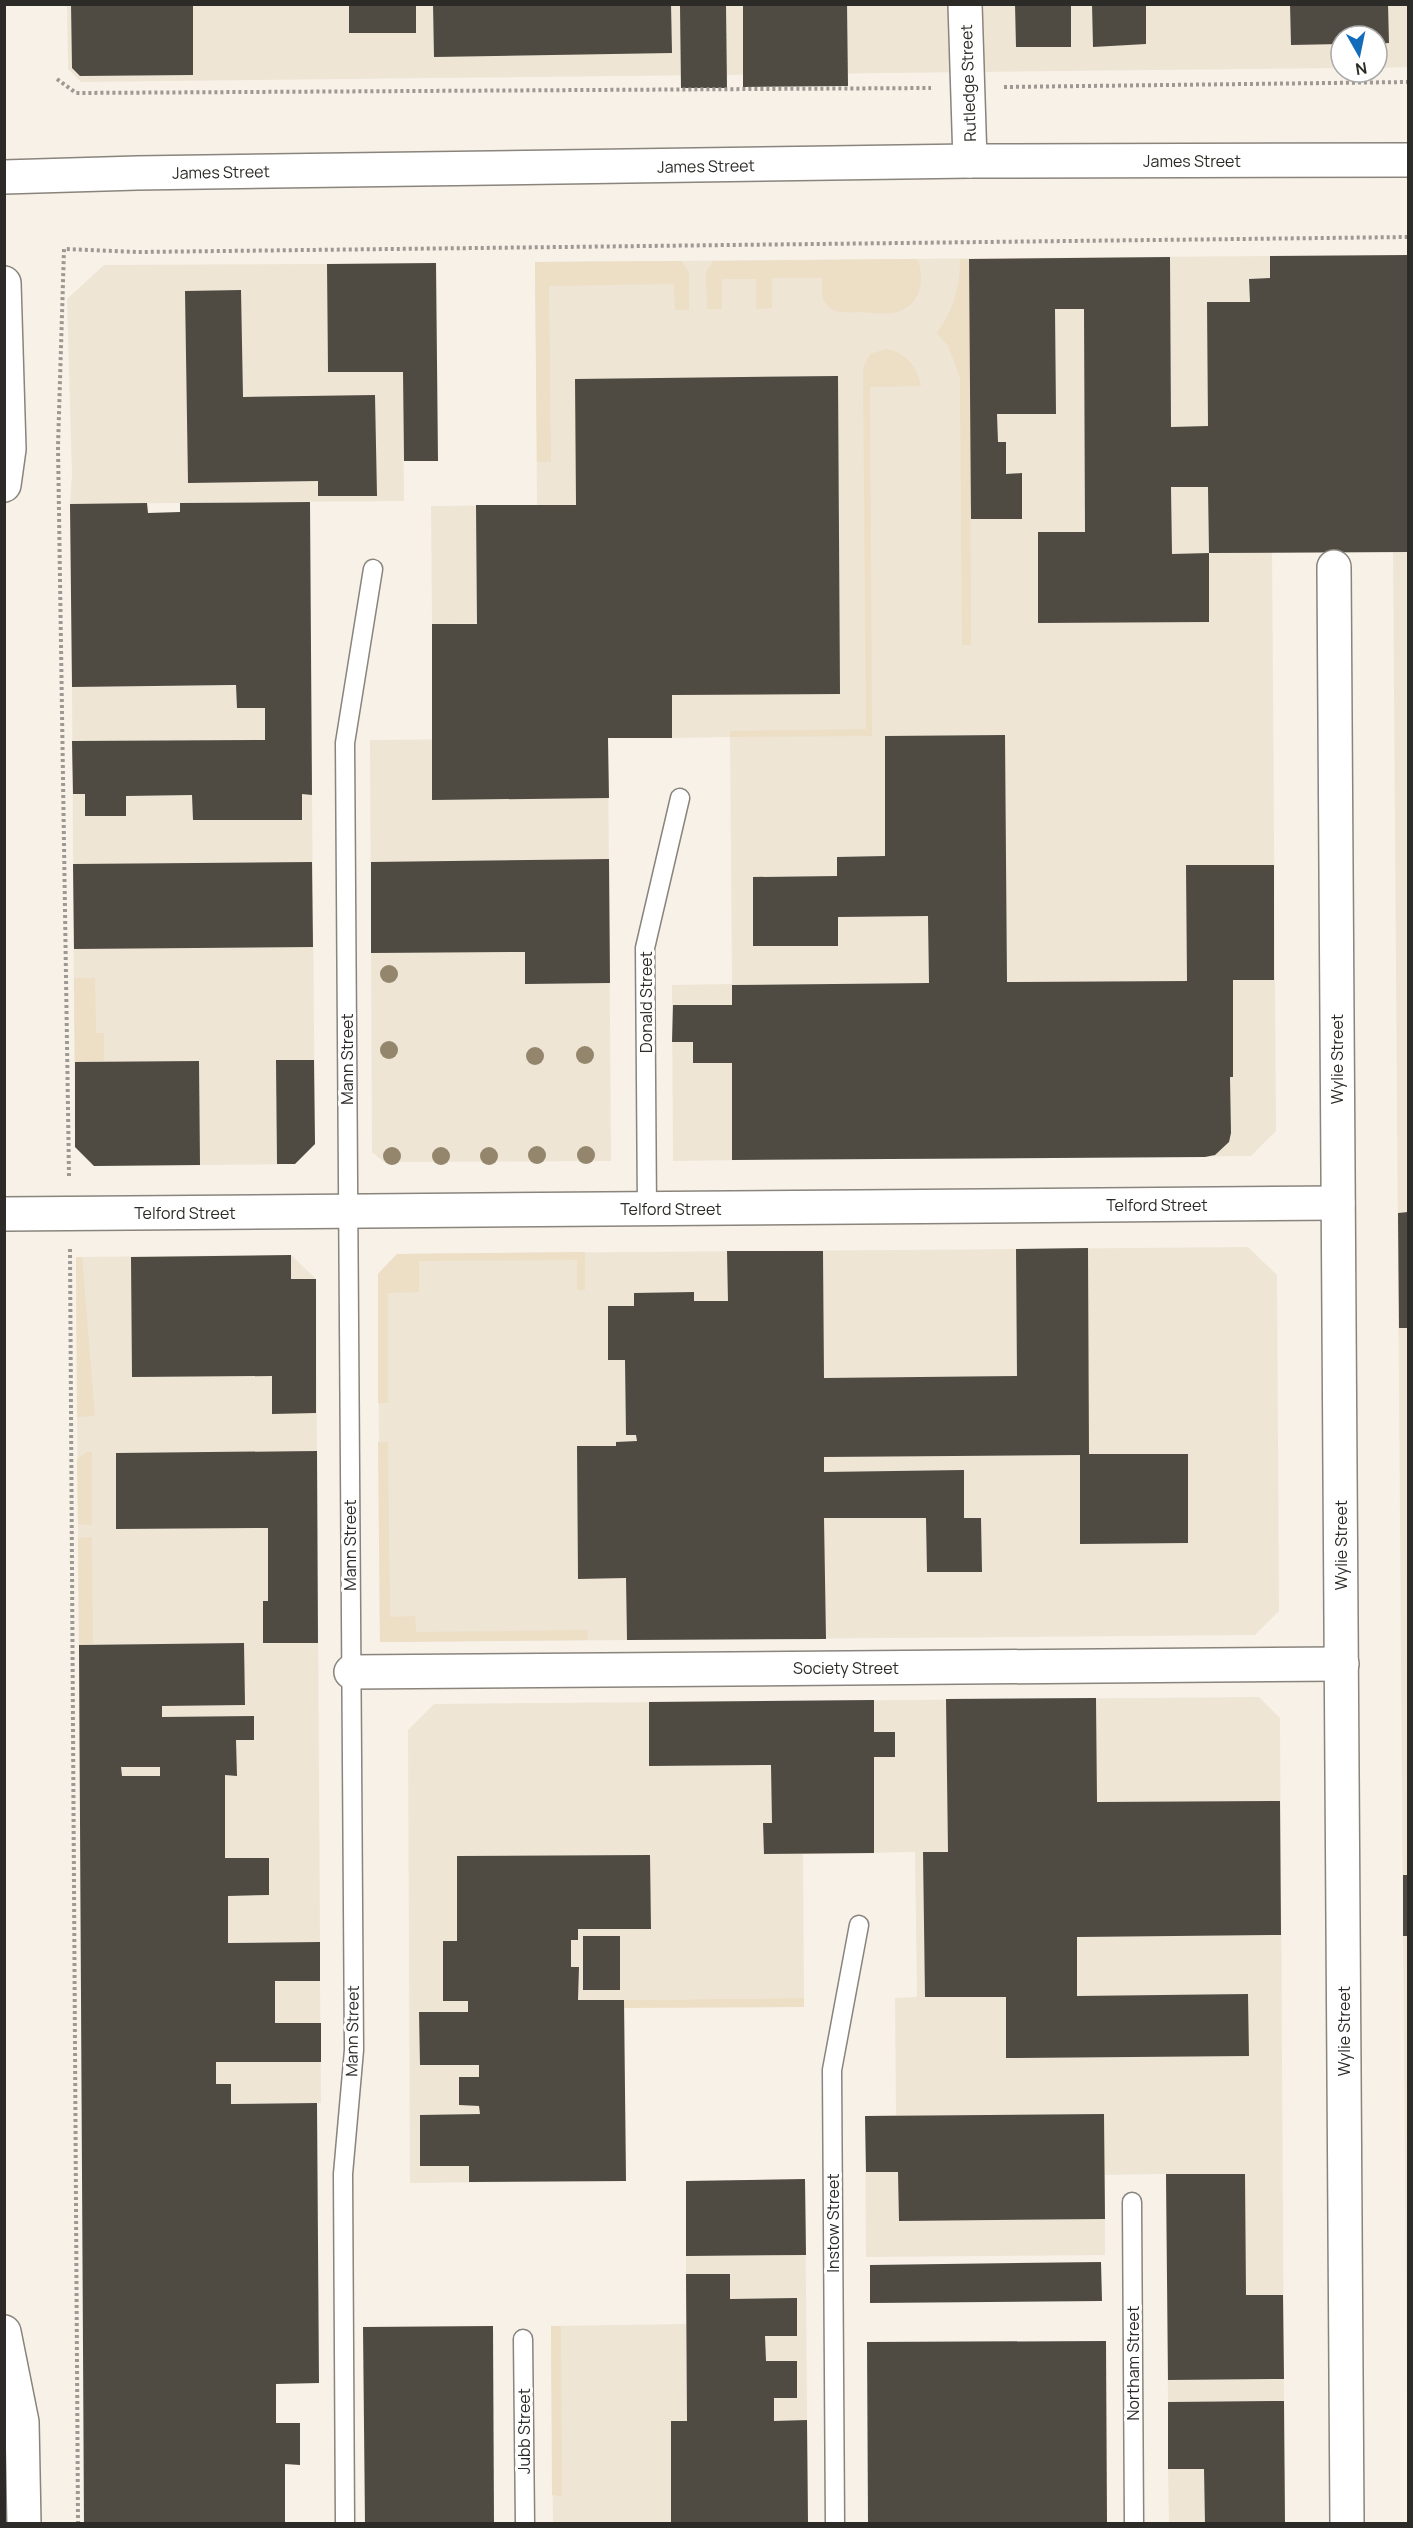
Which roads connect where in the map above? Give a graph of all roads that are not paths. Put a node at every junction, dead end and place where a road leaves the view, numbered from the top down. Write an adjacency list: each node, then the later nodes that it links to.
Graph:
1 (965, 4): 3 (main road, Rutledge Street)
2 (1408, 160): 3 (main road, James Street)
3 (970, 161): 4 (main road, James Street)
4 (4, 177)
5 (4, 283): 6 (main road)
6 (4, 485)
7 (1334, 567): 10 (main road, Wylie Street)
8 (373, 569): 12 (lane, Mann Street)
9 (680, 798): 11 (lane, Donald Street)
10 (1338, 1203): 11 (main road, Telford Street); 14 (main road, Wylie Street)
11 (646, 1209): 12 (main road, Telford Street)
12 (348, 1212): 13 (main road, Telford Street); 15 (lane, Mann Street)
13 (4, 1214)
14 (1342, 1664): 15 (main road, Society Street); 25 (main road, Wylie Street)
15 (351, 1672): 21 (lane, Mann Street)
16 (859, 1925): 23 (lane, Instow Street)
17 (1132, 2202): 24 (lane, Northam Street)
18 (4, 2332): 20 (main road)
19 (524, 2339): 22 (lane, Jubb Street)
20 (24, 2523)
21 (345, 2523)
22 (525, 2523)
23 (835, 2523)
24 (1134, 2523)
25 (1347, 2523)

